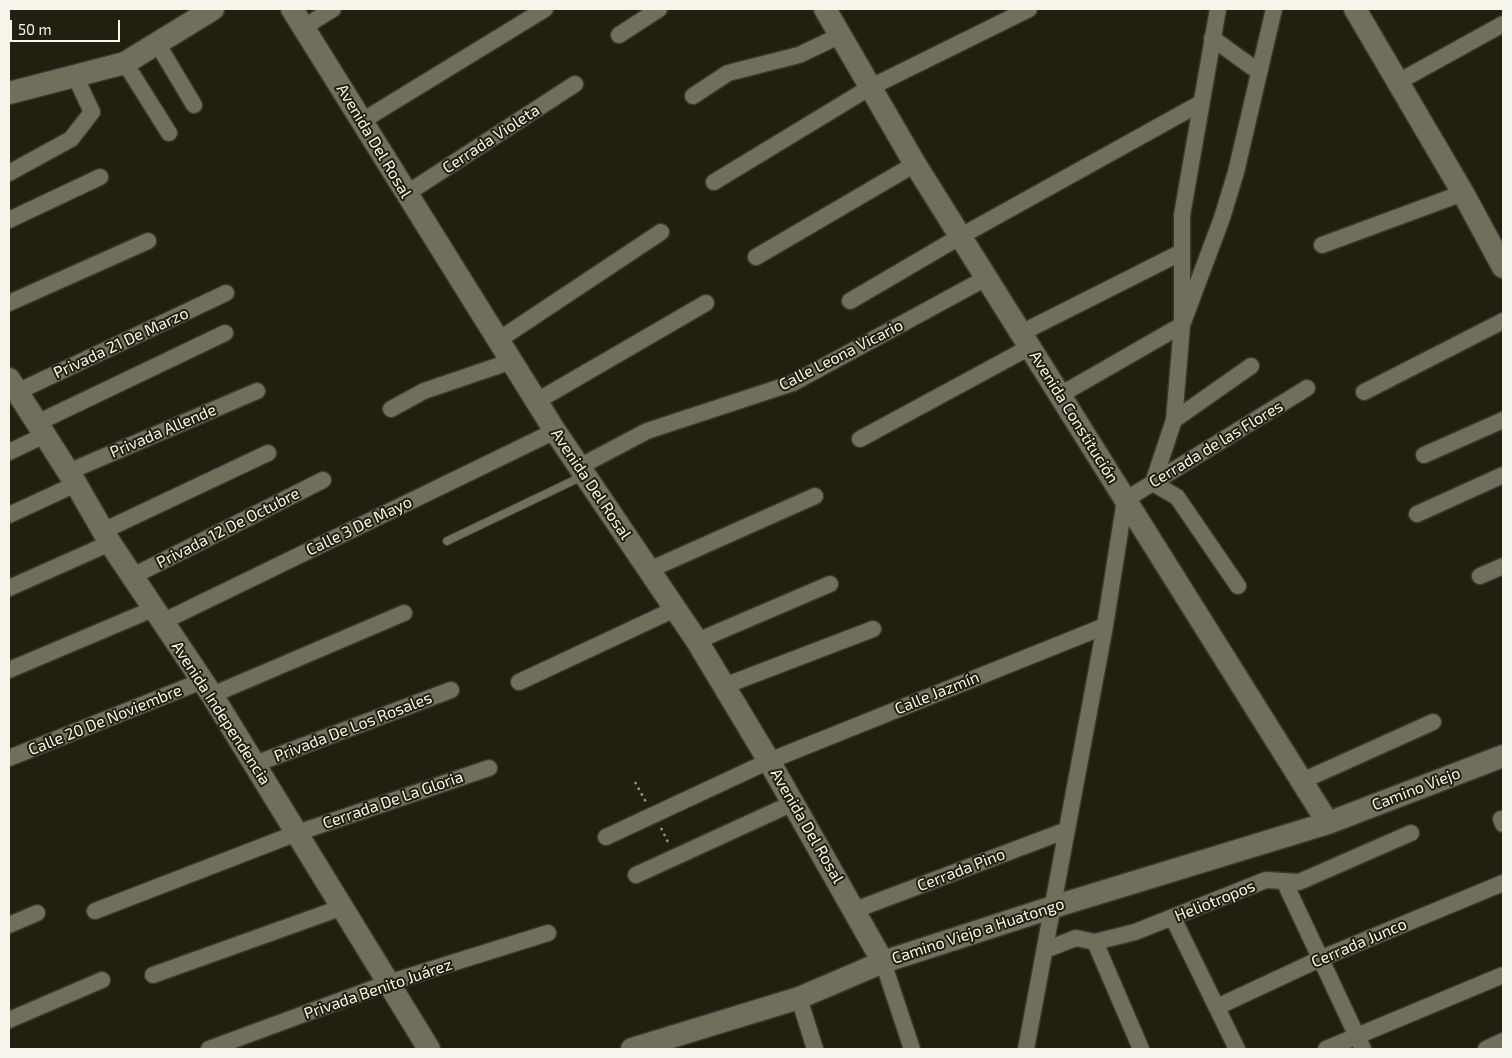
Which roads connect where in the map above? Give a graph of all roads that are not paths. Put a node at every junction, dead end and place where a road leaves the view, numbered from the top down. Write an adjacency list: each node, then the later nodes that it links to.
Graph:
1 (213, 9): 15 (main road)
2 (333, 9): 10 (street)
3 (545, 9): 26 (street)
4 (659, 9): 12 (street)
5 (825, 9): 13 (main road, Avenida Constitución)
6 (1029, 9): 21 (street)
7 (1218, 9): 14 (street)
8 (1274, 9): 17 (street)
9 (1355, 9): 19 (main road)
10 (298, 18): 26 (main road, Avenida Del Rosal)
11 (1503, 24): 19 (street)
12 (619, 35)
13 (841, 35): 21 (main road, Avenida Constitución); 23 (street)
14 (1212, 38): 17 (street); 24 (street)
15 (157, 43): 16 (main road); 25 (street)
16 (125, 63): 18 (main road); 27 (street)
17 (1259, 72): 48 (street)
18 (75, 76): 22 (main road); 29 (street)
19 (1398, 82): 32 (main road)
20 (575, 84): 33 (street, Cerrada Violeta)
21 (869, 88): 28 (main road, Avenida Constitución); 31 (street)
22 (9, 93)
23 (694, 96)
24 (1200, 104): 36 (street); 39 (street)
25 (194, 105)
26 (362, 121): 33 (main road, Avenida Del Rosal)
27 (169, 133)
28 (915, 164): 36 (main road, Avenida Constitución); 40 (street)
29 (9, 173)
30 (100, 177): 34 (street)
31 (714, 182)
32 (1463, 193): 38 (street); 41 (main road)
33 (406, 194): 50 (main road, Avenida Del Rosal)
34 (9, 220)
35 (661, 232): 50 (street)
36 (961, 236): 42 (main road, Avenida Constitución); 44 (street)
37 (148, 241): 45 (street)
38 (1322, 245)
39 (1180, 253): 48 (street); 51 (street)
40 (756, 256)
41 (1503, 267)
42 (988, 277): 51 (main road, Avenida Constitución); 69 (street, Calle Leona Vicario)
43 (226, 293): 54 (street, Privada 21 De Marzo)
44 (850, 301)
45 (9, 303)
46 (706, 303): 59 (street)
47 (1503, 321): 57 (street)
48 (1182, 325): 58 (street); 61 (street)
49 (225, 333): 63 (street)
50 (500, 339): 52 (main road, Avenida Del Rosal)
51 (1026, 340): 58 (main road, Avenida Constitución); 65 (street)
52 (512, 361): 59 (main road, Avenida Del Rosal); 60 (street)
53 (1250, 366): 61 (street)
54 (11, 383): 63 (main road, Avenida Independencia)
55 (1307, 388): 73 (street, Cerrada de las Flores)
56 (257, 391): 71 (street, Privada Allende)
57 (1364, 392)
58 (1060, 395): 75 (main road, Avenida Constitución)
59 (537, 402): 64 (main road, Avenida Del Rosal)
60 (391, 409)
61 (1174, 420): 73 (street)
62 (1503, 420): 68 (street)
63 (41, 429): 66 (street); 71 (main road, Avenida Independencia)
64 (555, 431): 69 (main road, Avenida Del Rosal); 89 (street, Calle 3 De Mayo)
65 (860, 439)
66 (9, 452)
67 (268, 454): 78 (street)
68 (1424, 455)
69 (582, 471): 79 (lane); 81 (main road, Avenida Del Rosal)
70 (1503, 475): 76 (street)
71 (72, 478): 77 (street, Privada Allende); 78 (main road, Avenida Independencia)
72 (323, 480): 82 (street, Privada 12 De Octubre)
73 (1153, 483): 75 (street, Cerrada de las Flores); 85 (street)
74 (815, 496): 81 (street)
75 (1125, 500): 90 (street); 104 (main road, Avenida Constitución)
76 (1417, 514)
77 (9, 515)
78 (107, 537): 82 (main road, Avenida Independencia); 86 (street)
79 (447, 541)
80 (1503, 566): 83 (street)
81 (648, 570): 87 (main road, Avenida Del Rosal)
82 (133, 576): 89 (main road, Avenida Independencia)
83 (1480, 576)
84 (830, 584): 92 (street)
85 (1238, 586)
86 (9, 588)
87 (676, 609): 92 (main road, Avenida Del Rosal); 94 (street)
88 (404, 613): 96 (street, Calle 20 De Noviembre)
89 (158, 615): 93 (street, Calle 3 De Mayo); 96 (main road, Avenida Independencia)
90 (1105, 626): 101 (street, Calle Jazmín); 107 (street)
91 (873, 629): 95 (street)
92 (698, 641): 95 (main road, Avenida Del Rosal)
93 (9, 670)
94 (519, 682)
95 (724, 686): 101 (main road, Avenida Del Rosal)
96 (207, 688): 100 (street, Calle 20 De Noviembre); 102 (main road, Avenida Independencia)
97 (451, 690): 102 (street, Privada De Los Rosales)
98 (1433, 722): 104 (street)
99 (1503, 756): 106 (main road, Camino Viejo)
100 (9, 758)
101 (769, 761): 105 (main road, Avenida Del Rosal); 110 (street, Calle Jazmín)
102 (255, 764): 108 (main road, Avenida Independencia)
103 (489, 768): 108 (street, Cerrada De La Gloria)
104 (1302, 781): 106 (main road, Avenida Constitución)
105 (793, 802): 111 (street); 116 (main road, Avenida Del Rosal)
106 (1328, 823): 114 (main road, Camino Viejo a Huatongo)
107 (1067, 830): 114 (street); 116 (street, Cerrada Pino)
108 (297, 833): 115 (main road, Avenida Independencia); 117 (street, Cerrada De La Gloria)
109 (1411, 833): 112 (street, Heliotropos)
110 (606, 837)
111 (636, 875)
112 (1284, 881): 119 (street, Heliotropos); 124 (street)
113 (1503, 883): 124 (street, Cerrada Junco)
114 (1053, 906): 123 (street); 125 (main road, Camino Viejo a Huatongo)
115 (342, 907): 126 (street); 129 (main road, Avenida Independencia)
116 (855, 910): 125 (main road, Avenida Del Rosal)
117 (95, 911)
118 (37, 913): 120 (street)
119 (1173, 918): 122 (street, Heliotropos); 131 (street)
120 (9, 925)
121 (548, 932): 129 (street, Privada Benito Juárez)
122 (1095, 942): 123 (street, Heliotropos); 141 (street)
123 (1045, 950): 140 (street)
124 (1322, 958): 131 (street, Cerrada Junco); 134 (street)
125 (882, 962): 130 (main road, Camino Viejo a Huatongo); 139 (street)
126 (152, 975)
127 (1503, 975): 134 (street)
128 (102, 980): 132 (street)
129 (388, 983): 135 (street, Privada Benito Juárez); 136 (main road, Avenida Independencia)
130 (798, 998): 137 (main road, Camino Viejo a Huatongo); 138 (street)
131 (1217, 1007): 142 (street)
132 (9, 1020)
133 (1503, 1041): 144 (street)
134 (1360, 1043): 143 (street)
135 (209, 1049)
136 (429, 1049)
137 (632, 1049)
138 (815, 1049)
139 (912, 1049)
140 (1027, 1049)
141 (1141, 1049)
142 (1237, 1049)
143 (1326, 1049)
144 (1486, 1049)

